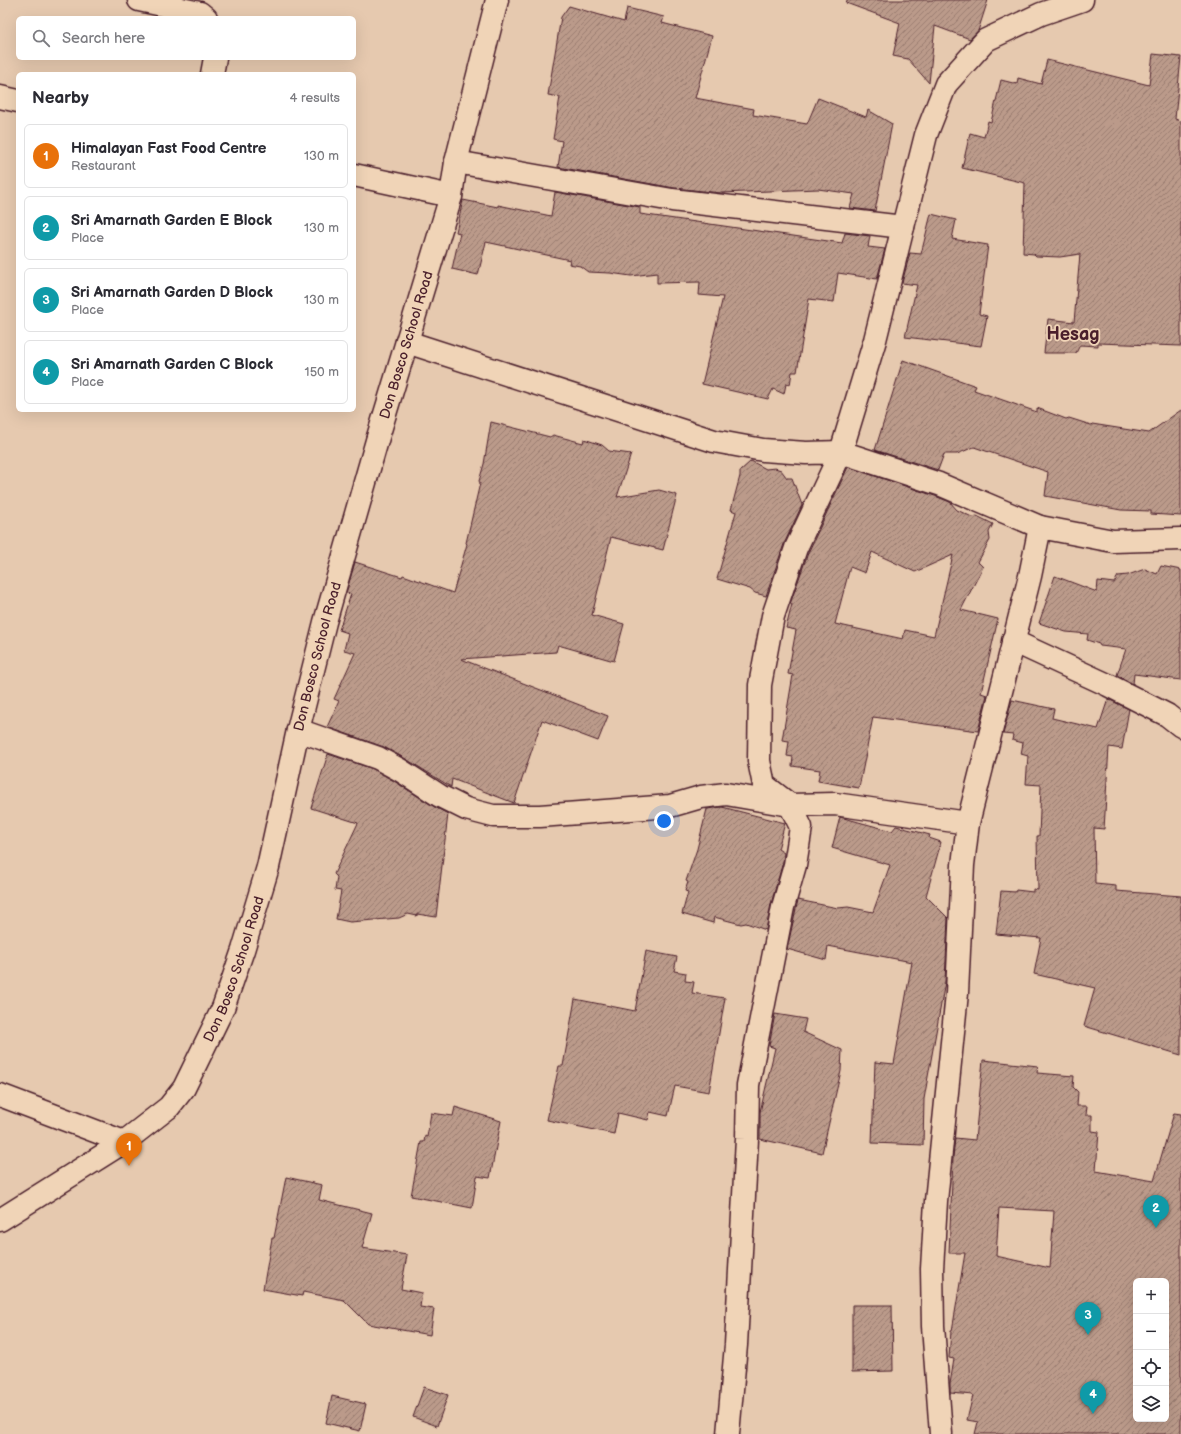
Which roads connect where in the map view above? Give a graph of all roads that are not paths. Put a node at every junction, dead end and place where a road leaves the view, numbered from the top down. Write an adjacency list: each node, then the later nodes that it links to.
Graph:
1 (139, 0): 4 (street)
2 (497, 0): 9 (street, Don Bosco School Road)
3 (1072, 2): 12 (street)
4 (204, 16)
5 (215, 60): 6 (street)
6 (212, 72)
7 (0, 97): 8 (street)
8 (16, 101)
9 (456, 162): 11 (street, Don Bosco School Road); 12 (street)
10 (356, 175): 11 (street)
11 (451, 196): 13 (street, Don Bosco School Road)
12 (903, 226): 14 (street)
13 (407, 342): 14 (street); 19 (street, Don Bosco School Road)
14 (841, 452): 15 (street); 20 (street)
15 (1040, 527): 16 (street); 17 (street)
16 (1181, 538)
17 (1013, 642): 18 (street); 21 (street)
18 (1181, 726)
19 (298, 730): 20 (street); 23 (street, Don Bosco School Road)
20 (790, 805): 21 (street); 25 (street)
21 (968, 823): 26 (street)
22 (0, 1096): 23 (street)
23 (124, 1142): 24 (street, Don Bosco School Road)
24 (0, 1220)
25 (728, 1434)
26 (941, 1434)

